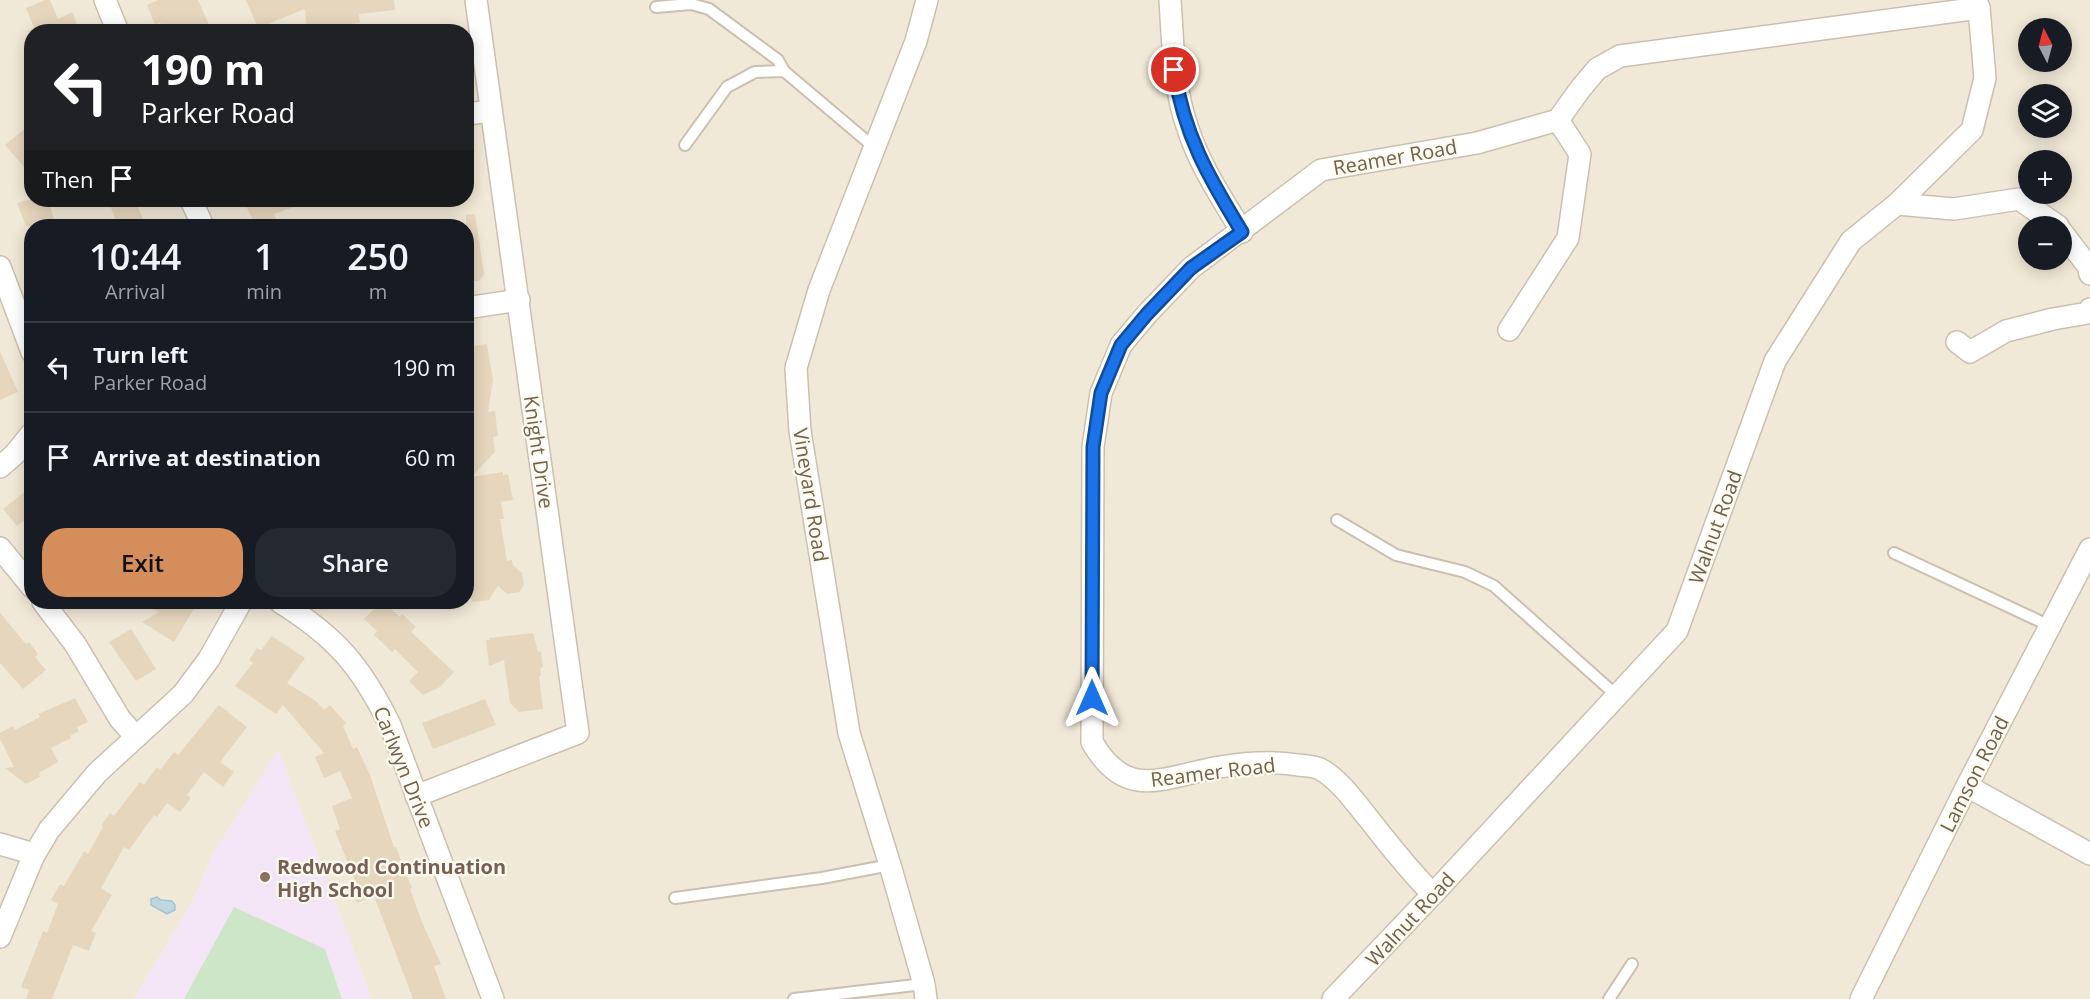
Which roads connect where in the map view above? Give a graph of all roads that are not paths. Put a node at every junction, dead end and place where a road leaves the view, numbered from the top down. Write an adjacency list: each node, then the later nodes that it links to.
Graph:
1 (105, 0): 7 (street)
2 (476, 0): 9 (street, Knight Drive)
3 (927, 0): 13 (street, Vineyard Road)
4 (1170, 0): 16 (street)
5 (1977, 4): 11 (street); 14 (street, Walnut Road)
6 (656, 7): 8 (lane)
7 (115, 24)
8 (784, 71): 12 (lane); 13 (lane)
9 (491, 111): 10 (street); 20 (street, Knight Drive)
10 (474, 113)
11 (1558, 120): 16 (street, Reamer Road); 23 (street)
12 (685, 145)
13 (875, 148): 44 (street, Vineyard Road)
14 (1897, 204): 15 (street); 37 (street, Walnut Road)
15 (2044, 216)
16 (1242, 232): 45 (street, Reamer Road)
17 (2072, 245): 19 (street)
18 (0, 267): 24 (street)
19 (2090, 274)
20 (519, 300): 21 (street); 40 (street, Knight Drive)
21 (474, 307)
22 (2090, 309): 25 (street)
23 (1509, 330)
24 (24, 331)
25 (1957, 342)
26 (24, 443): 27 (street)
27 (0, 467)
28 (1338, 520): 37 (lane)
29 (0, 548): 32 (street)
30 (2090, 549): 36 (street, Lamson Road)
31 (1894, 553): 36 (lane)
32 (24, 577)
33 (48, 609): 38 (street)
34 (237, 609): 38 (street)
35 (290, 609): 40 (street, Carlwyn Drive)
36 (2050, 626): 39 (street, Lamson Road)
37 (1616, 695): 45 (street, Walnut Road)
38 (136, 738): 43 (street)
39 (1967, 786): 42 (street); 54 (street, Lamson Road)
40 (416, 796): 50 (street, Carlwyn Drive)
41 (0, 844): 43 (street)
42 (2090, 854)
43 (33, 856): 47 (street)
44 (890, 865): 46 (lane); 49 (street, Vineyard Road)
45 (1433, 894): 52 (street, Walnut Road)
46 (675, 898)
47 (0, 937)
48 (1632, 964): 53 (lane)
49 (925, 992): 51 (lane)
50 (493, 999)
51 (794, 999)
52 (1333, 999)
53 (1609, 999)
54 (1861, 999)

